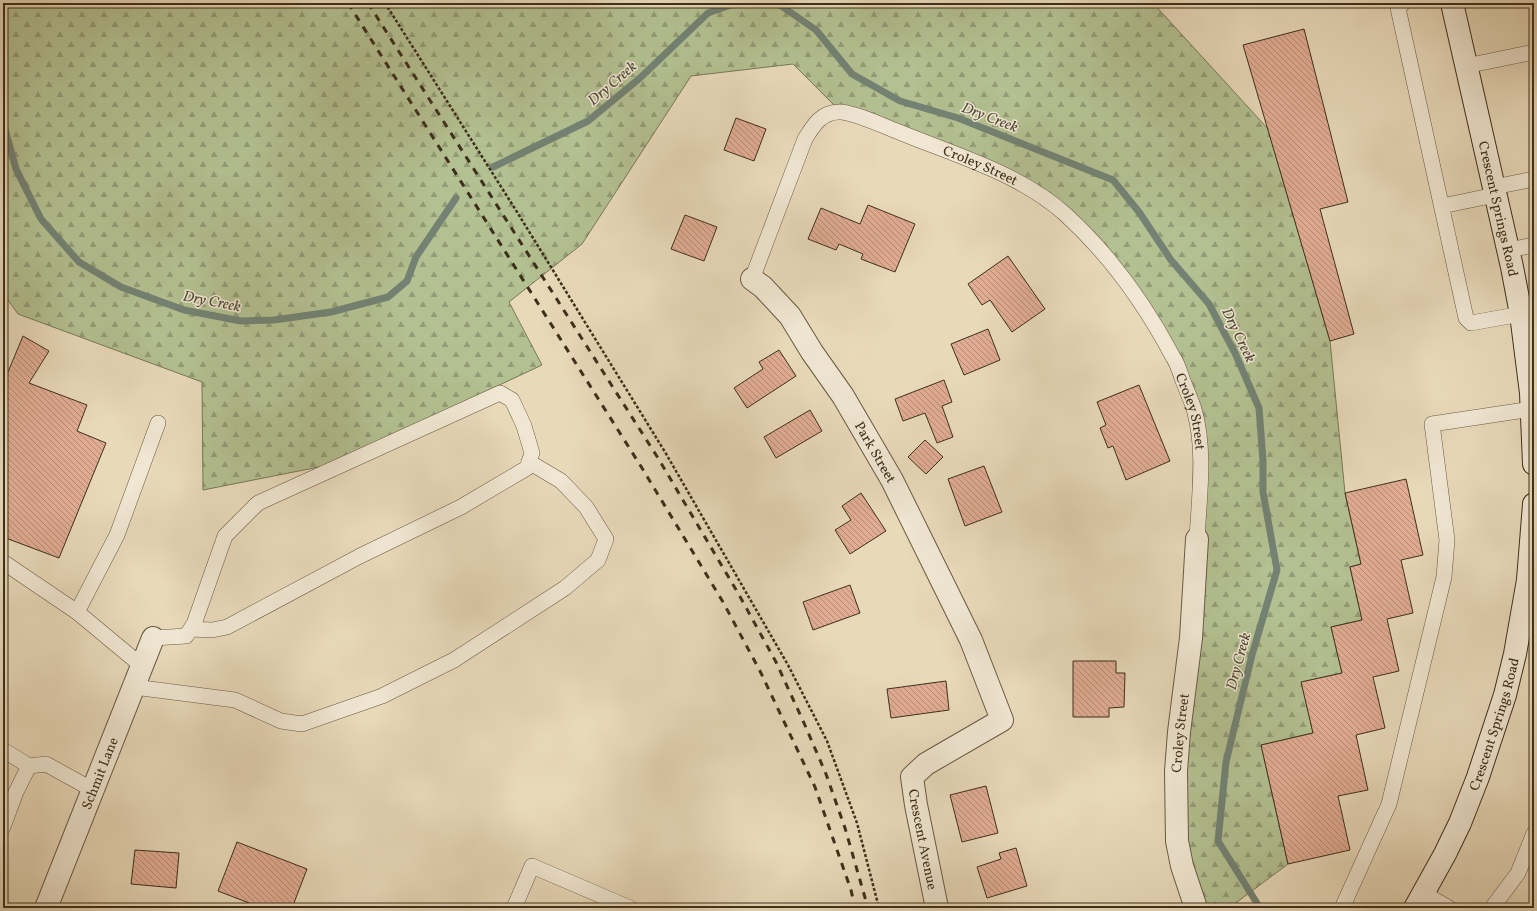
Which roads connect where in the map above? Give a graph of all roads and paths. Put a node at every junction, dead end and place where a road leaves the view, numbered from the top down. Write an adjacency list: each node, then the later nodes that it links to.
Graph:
1 (385, 3): 37 (path)
2 (1403, 3): 9 (lane)
3 (1452, 3): 5 (street, Crescent Springs Road)
4 (1534, 52): 5 (lane)
5 (1466, 66): 8 (street, Crescent Springs Road)
6 (825, 114): 12 (lane, Park Street); 20 (lane, Croley Street)
7 (1534, 179): 8 (lane)
8 (1495, 191): 9 (lane); 11 (street, Crescent Springs Road)
9 (1442, 206): 13 (lane)
10 (1534, 245): 11 (lane)
11 (1508, 250): 13 (street, Crescent Springs Road)
12 (752, 280): 29 (street, Park Street)
13 (1521, 314): 14 (street, Crescent Springs Road)
14 (1532, 387): 15 (street, Crescent Springs Road)
15 (1532, 409): 18 (street, Crescent Springs Road); 40 (lane)
16 (158, 423): 22 (lane)
17 (529, 462): 23 (lane); 23 (lane); 26 (lane)
18 (1534, 464)
19 (1534, 504): 33 (street, Crescent Springs Road)
20 (1198, 539): 39 (street, Croley Street)
21 (3, 562): 22 (lane)
22 (77, 612): 25 (lane)
23 (191, 630): 24 (lane)
24 (153, 638): 25 (street, Schmit Lane)
25 (142, 666): 26 (street, Schmit Lane)
26 (134, 687): 30 (street, Schmit Lane)
27 (3, 750): 28 (lane)
28 (30, 766): 30 (lane); 31 (lane)
29 (917, 772): 38 (street, Crescent Avenue)
30 (93, 790): 34 (street, Schmit Lane)
31 (3, 827)
32 (1534, 833): 42 (lane)
33 (1419, 901): 41 (lane)
34 (46, 908)
35 (514, 908): 36 (lane)
36 (630, 908)
37 (879, 908)
38 (937, 908)
39 (1196, 908)
40 (1342, 908)
41 (1450, 908)
42 (1492, 908)

